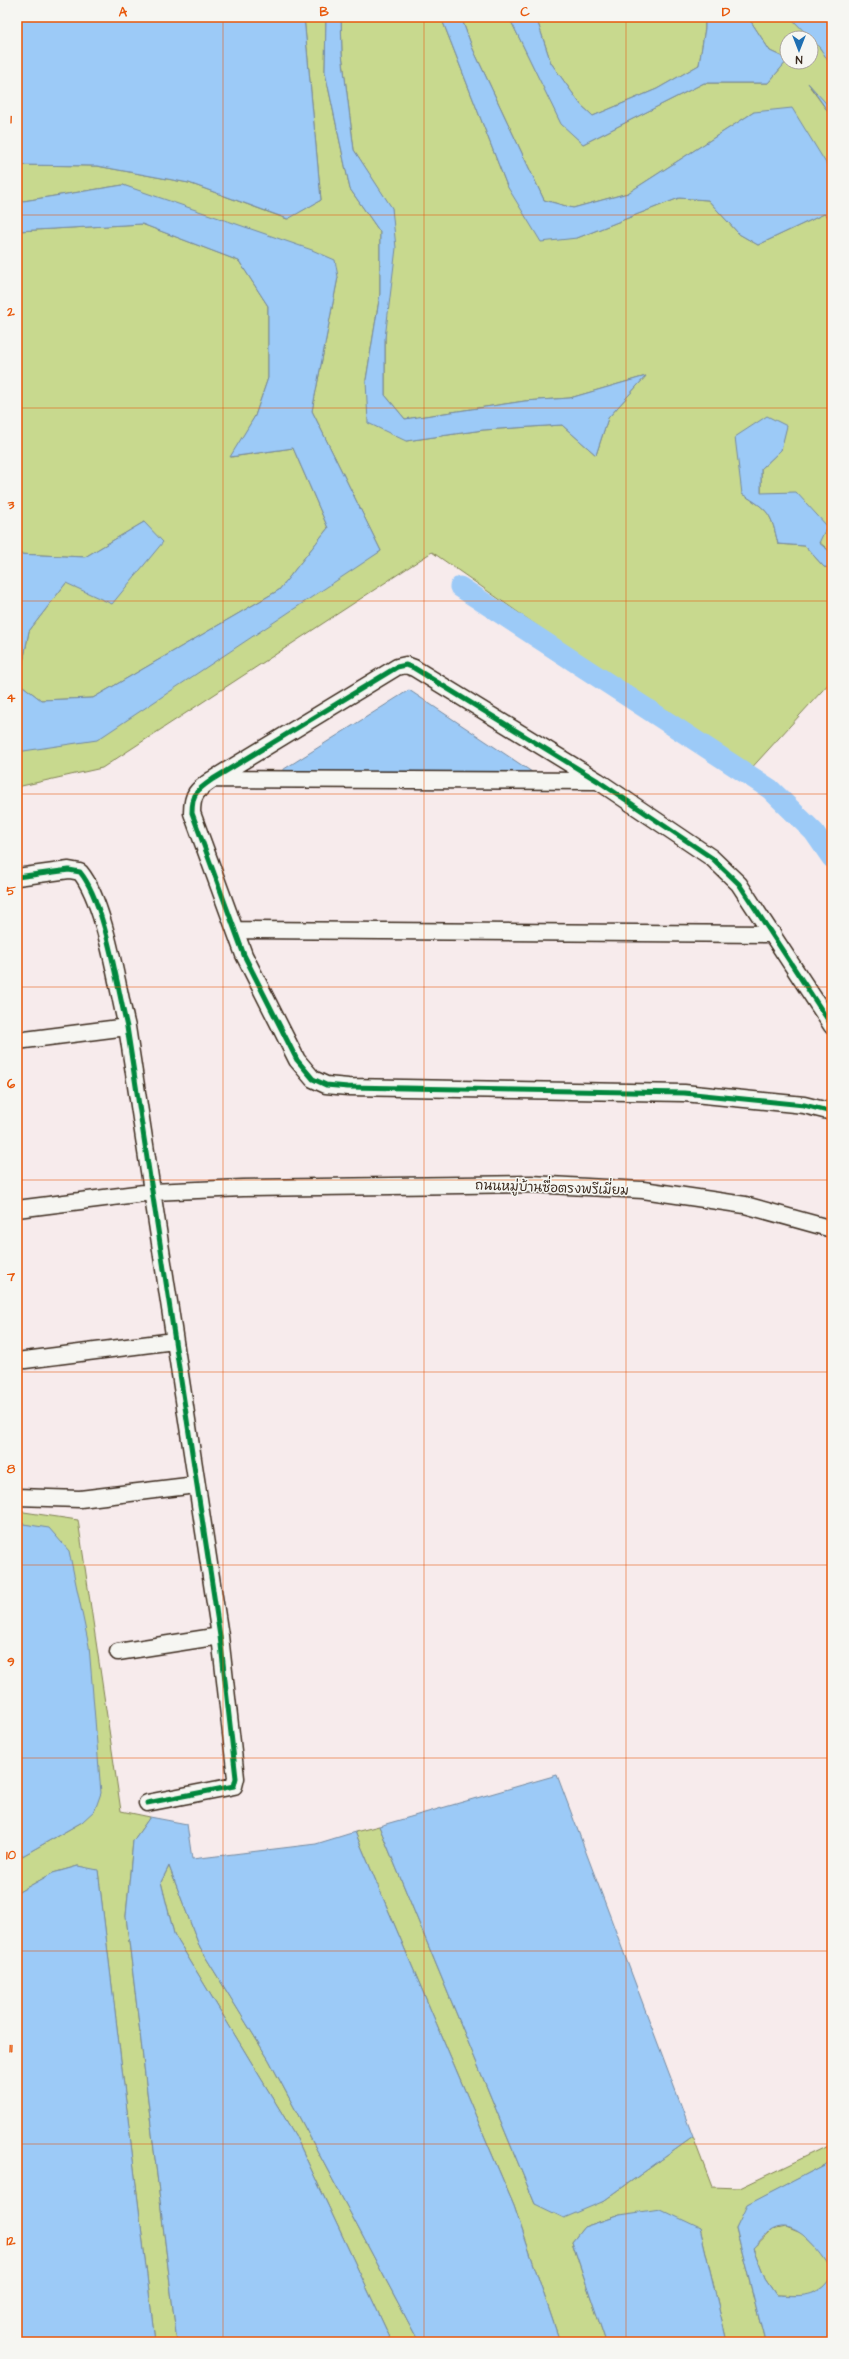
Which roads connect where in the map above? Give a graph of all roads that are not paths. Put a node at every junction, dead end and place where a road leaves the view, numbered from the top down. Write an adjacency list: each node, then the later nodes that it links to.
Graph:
1 (213, 779): 2 (street); 2 (street); 4 (street)
2 (598, 781): 5 (street)
3 (17, 877): 7 (street)
4 (235, 930): 5 (street); 10 (street)
5 (773, 934): 6 (street)
6 (832, 1026)
7 (127, 1027): 8 (street); 12 (street)
8 (17, 1041)
9 (832, 1100): 10 (street)
10 (804, 1105): 11 (street)
11 (832, 1112)
12 (152, 1192): 13 (street, ถนนหมู่บ้านซื่อตรงพรีเมี่ยม); 14 (street, ถนนหมู่บ้านซื่อตรงพรีเมี่ยม); 15 (street)
13 (17, 1209)
14 (832, 1229)
15 (174, 1341): 16 (street); 17 (street)
16 (17, 1361)
17 (196, 1485): 18 (street); 19 (street)
18 (17, 1496)
19 (220, 1636): 20 (street); 21 (street)
20 (118, 1652)
21 (147, 1803)

